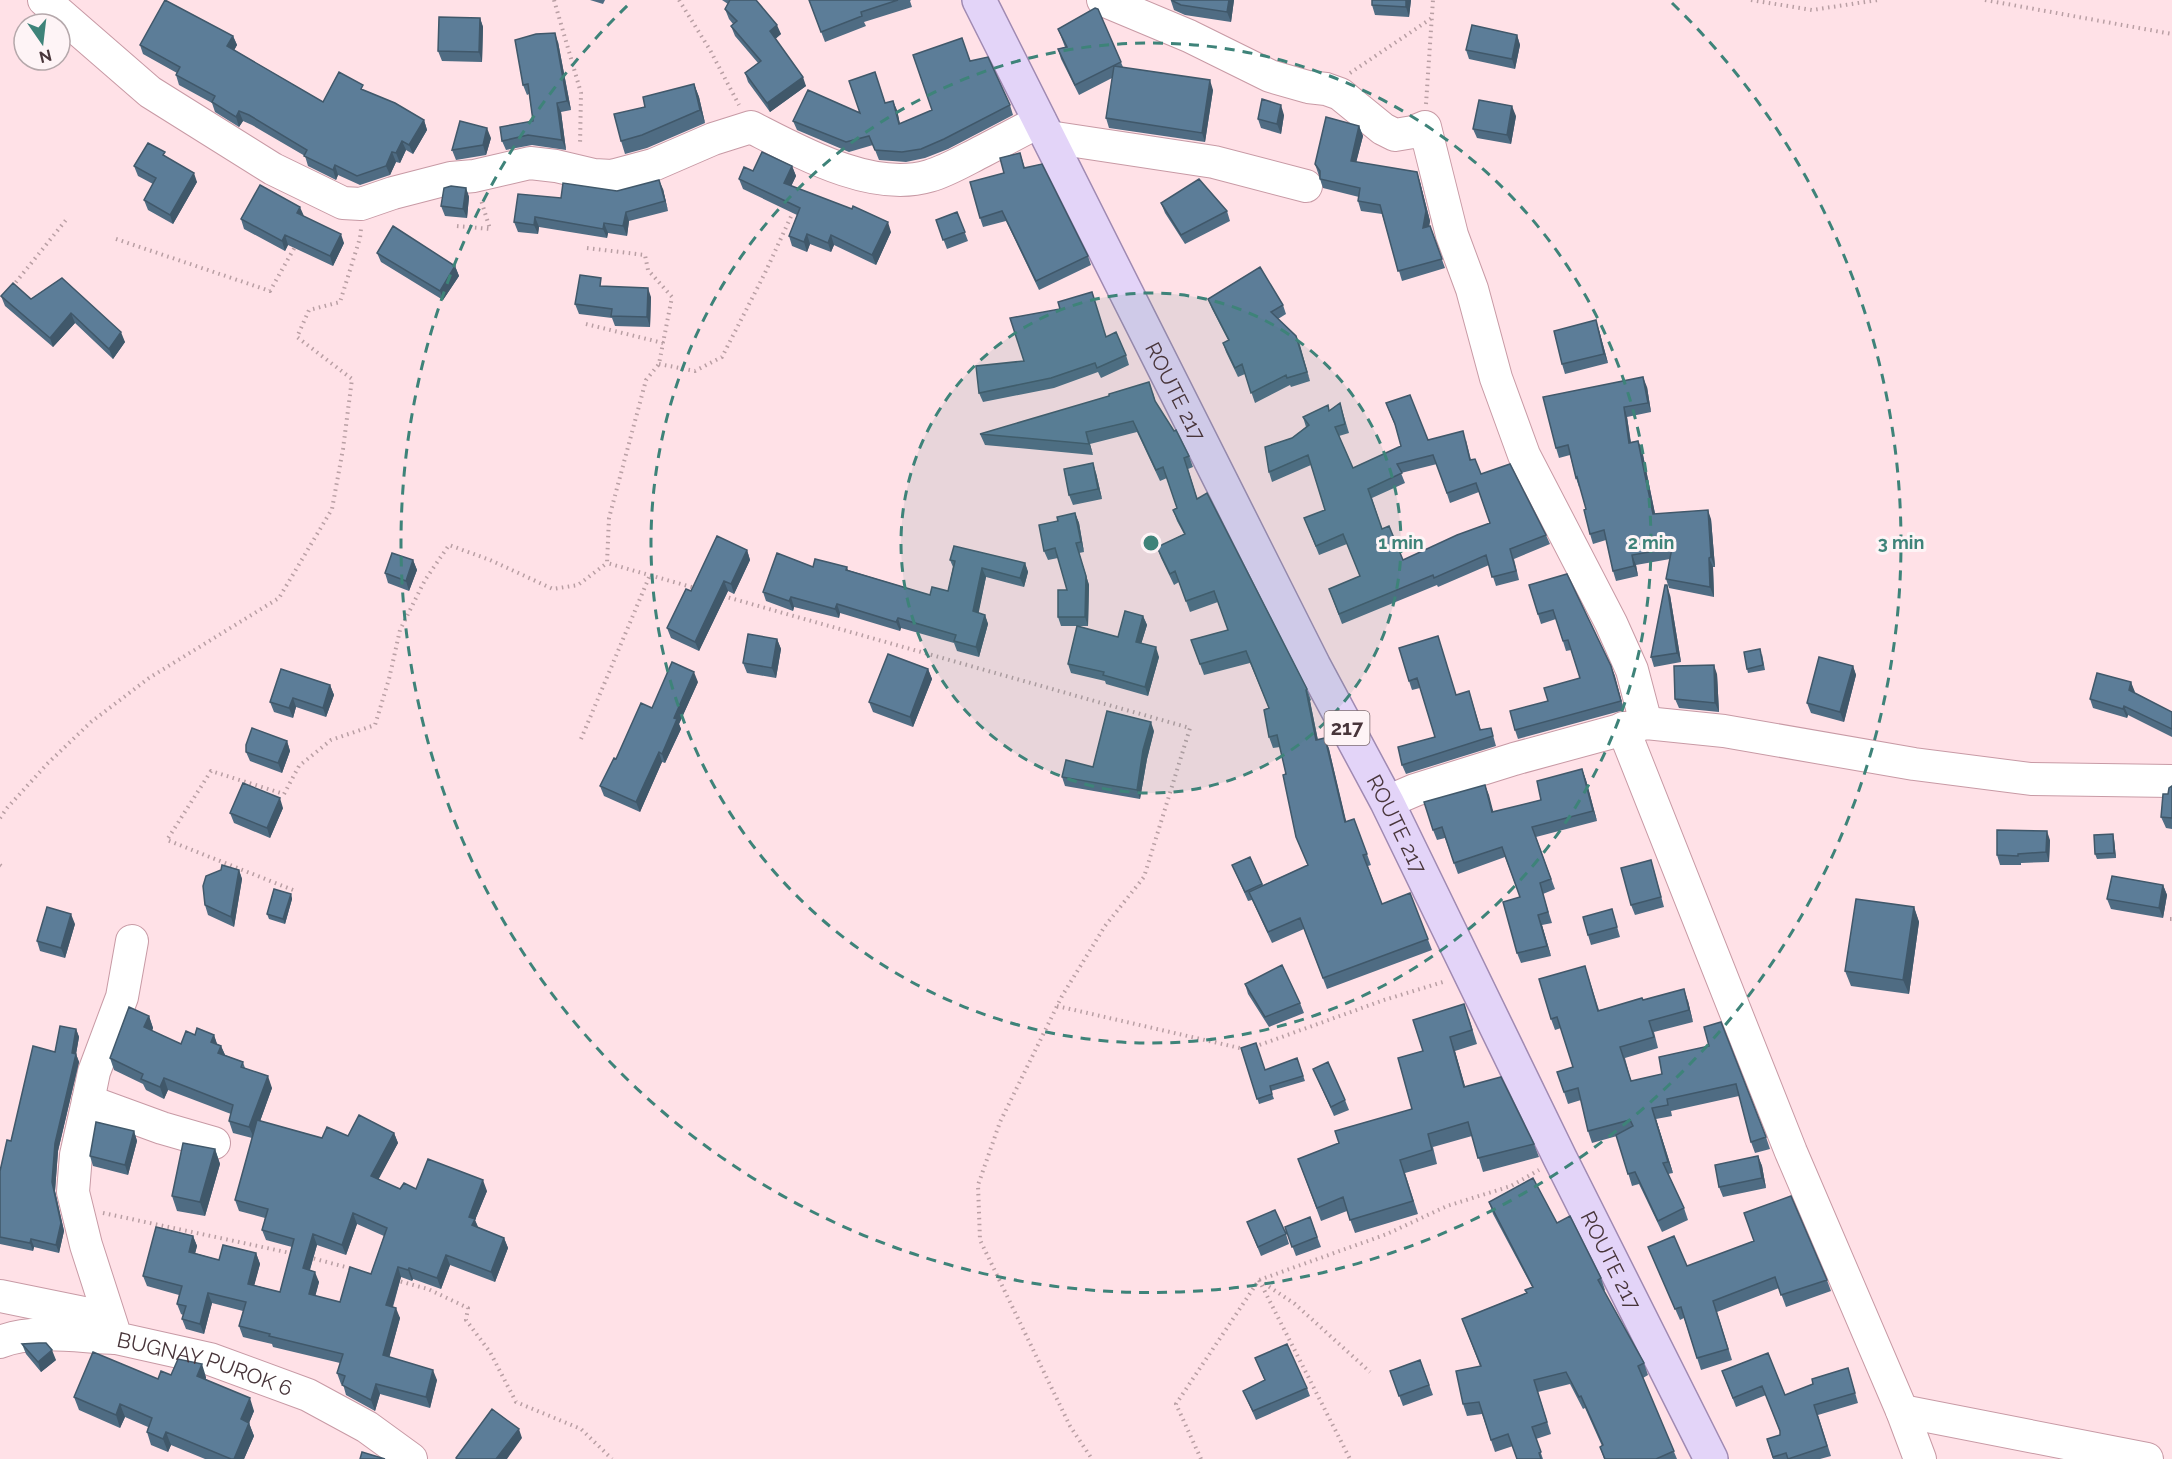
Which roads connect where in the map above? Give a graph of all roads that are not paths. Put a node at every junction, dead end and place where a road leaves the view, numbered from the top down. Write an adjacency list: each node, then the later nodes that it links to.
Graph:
1 (44, 0): 4 (street)
2 (1103, 0): 6 (street)
3 (988, 1): 4 (main road, ROUTE 217 / 217)
4 (1045, 129): 5 (street); 8 (main road, ROUTE 217 / 217)
5 (1306, 186)
6 (1634, 725): 7 (street); 8 (street); 15 (street)
7 (2172, 781)
8 (1387, 802): 17 (main road, ROUTE 217 / 217)
9 (132, 941): 10 (street, BUGNAY PUROK 6)
10 (88, 1101): 11 (street); 13 (street, BUGNAY PUROK 6)
11 (214, 1143)
12 (0, 1296): 13 (street)
13 (112, 1328): 14 (street); 16 (street, BUGNAY PUROK 6)
14 (0, 1342)
15 (1902, 1411): 18 (street); 19 (street)
16 (411, 1459)
17 (1711, 1459)
18 (1920, 1459)
19 (2147, 1459)

